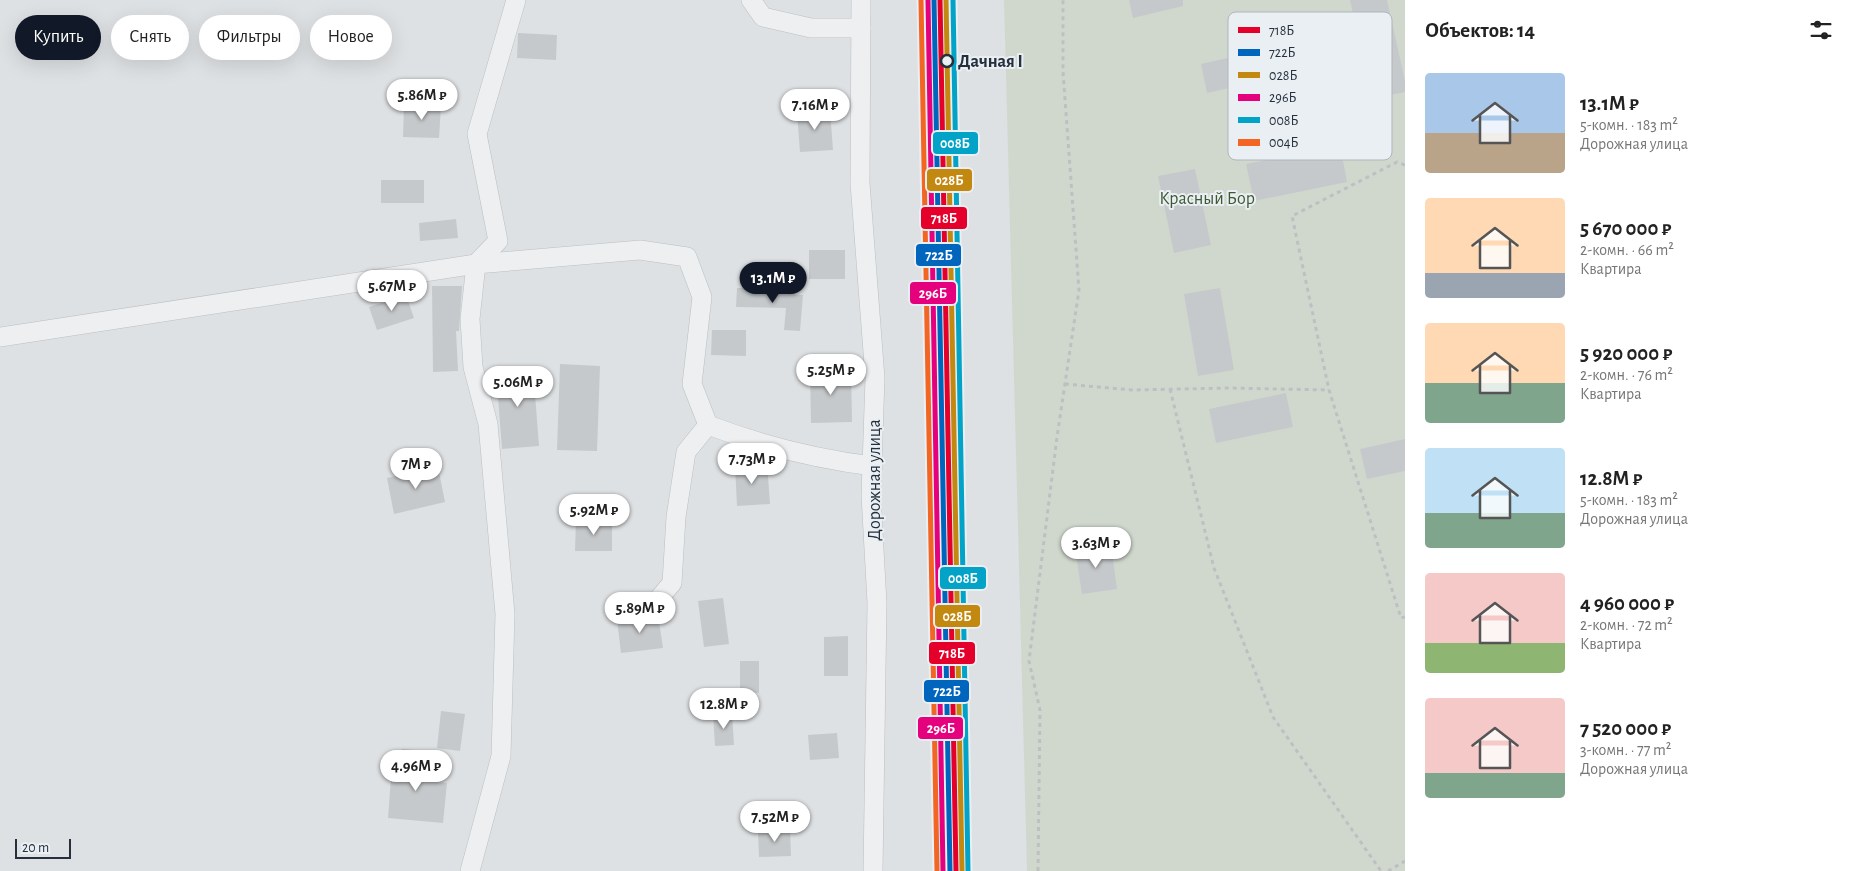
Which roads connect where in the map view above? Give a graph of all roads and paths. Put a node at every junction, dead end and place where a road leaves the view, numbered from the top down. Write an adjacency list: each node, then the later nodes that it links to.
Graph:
1 (516, 0): 7 (street)
2 (751, 0): 5 (street)
3 (861, 0): 5 (street, Дорожная улица)
4 (1063, 0): 9 (path)
5 (861, 28): 13 (street, Дорожная улица)
6 (1405, 165): 11 (path)
7 (476, 264): 8 (street); 12 (street); 17 (street)
8 (0, 337)
9 (1065, 384): 10 (path); 19 (path)
10 (1170, 389): 11 (path); 20 (path)
11 (1329, 390): 15 (path)
12 (708, 425): 13 (street); 14 (street)
13 (873, 466): 18 (street, Дорожная улица)
14 (656, 602)
15 (1405, 617)
16 (1405, 861): 21 (path)
17 (470, 871)
18 (873, 871)
19 (1038, 871)
20 (1381, 871)
21 (1388, 871)

